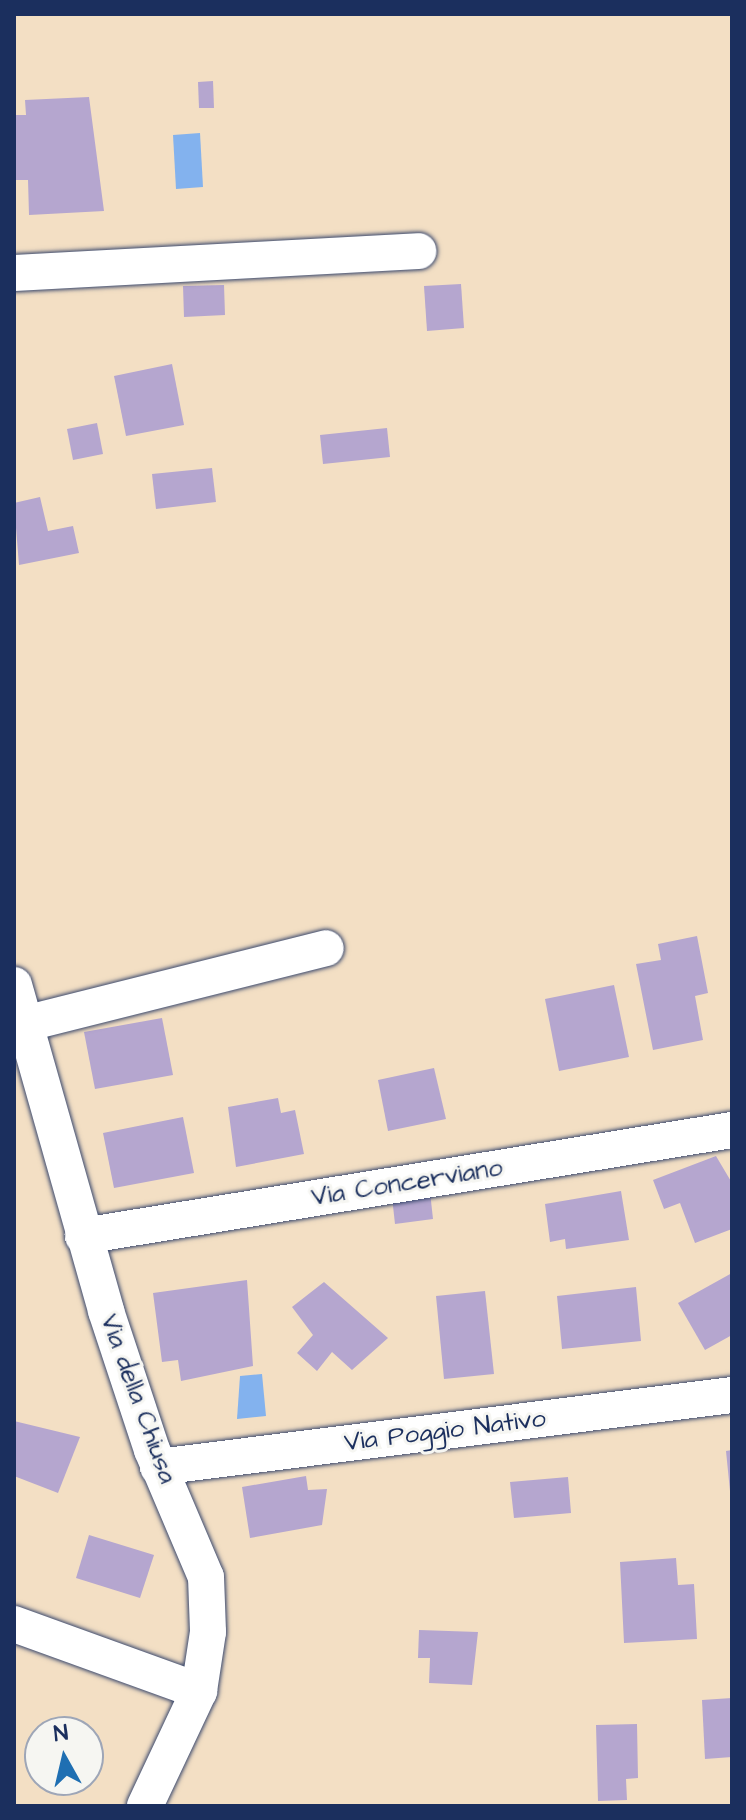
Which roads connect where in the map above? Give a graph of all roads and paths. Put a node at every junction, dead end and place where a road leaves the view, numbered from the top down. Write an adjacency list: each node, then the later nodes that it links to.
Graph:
1 (418, 251): 2 (street)
2 (14, 273)
3 (326, 948): 5 (street)
4 (14, 985): 5 (street, Via della Chiusa)
5 (24, 1024): 7 (street, Via della Chiusa)
6 (732, 1130): 7 (street, Via Concerviano)
7 (83, 1236): 9 (street, Via della Chiusa)
8 (732, 1395): 9 (street, Via Poggio Nativo)
9 (158, 1467): 11 (street, Via della Chiusa)
10 (14, 1624): 11 (street)
11 (199, 1691): 12 (street, Via della Chiusa)
12 (145, 1806)

